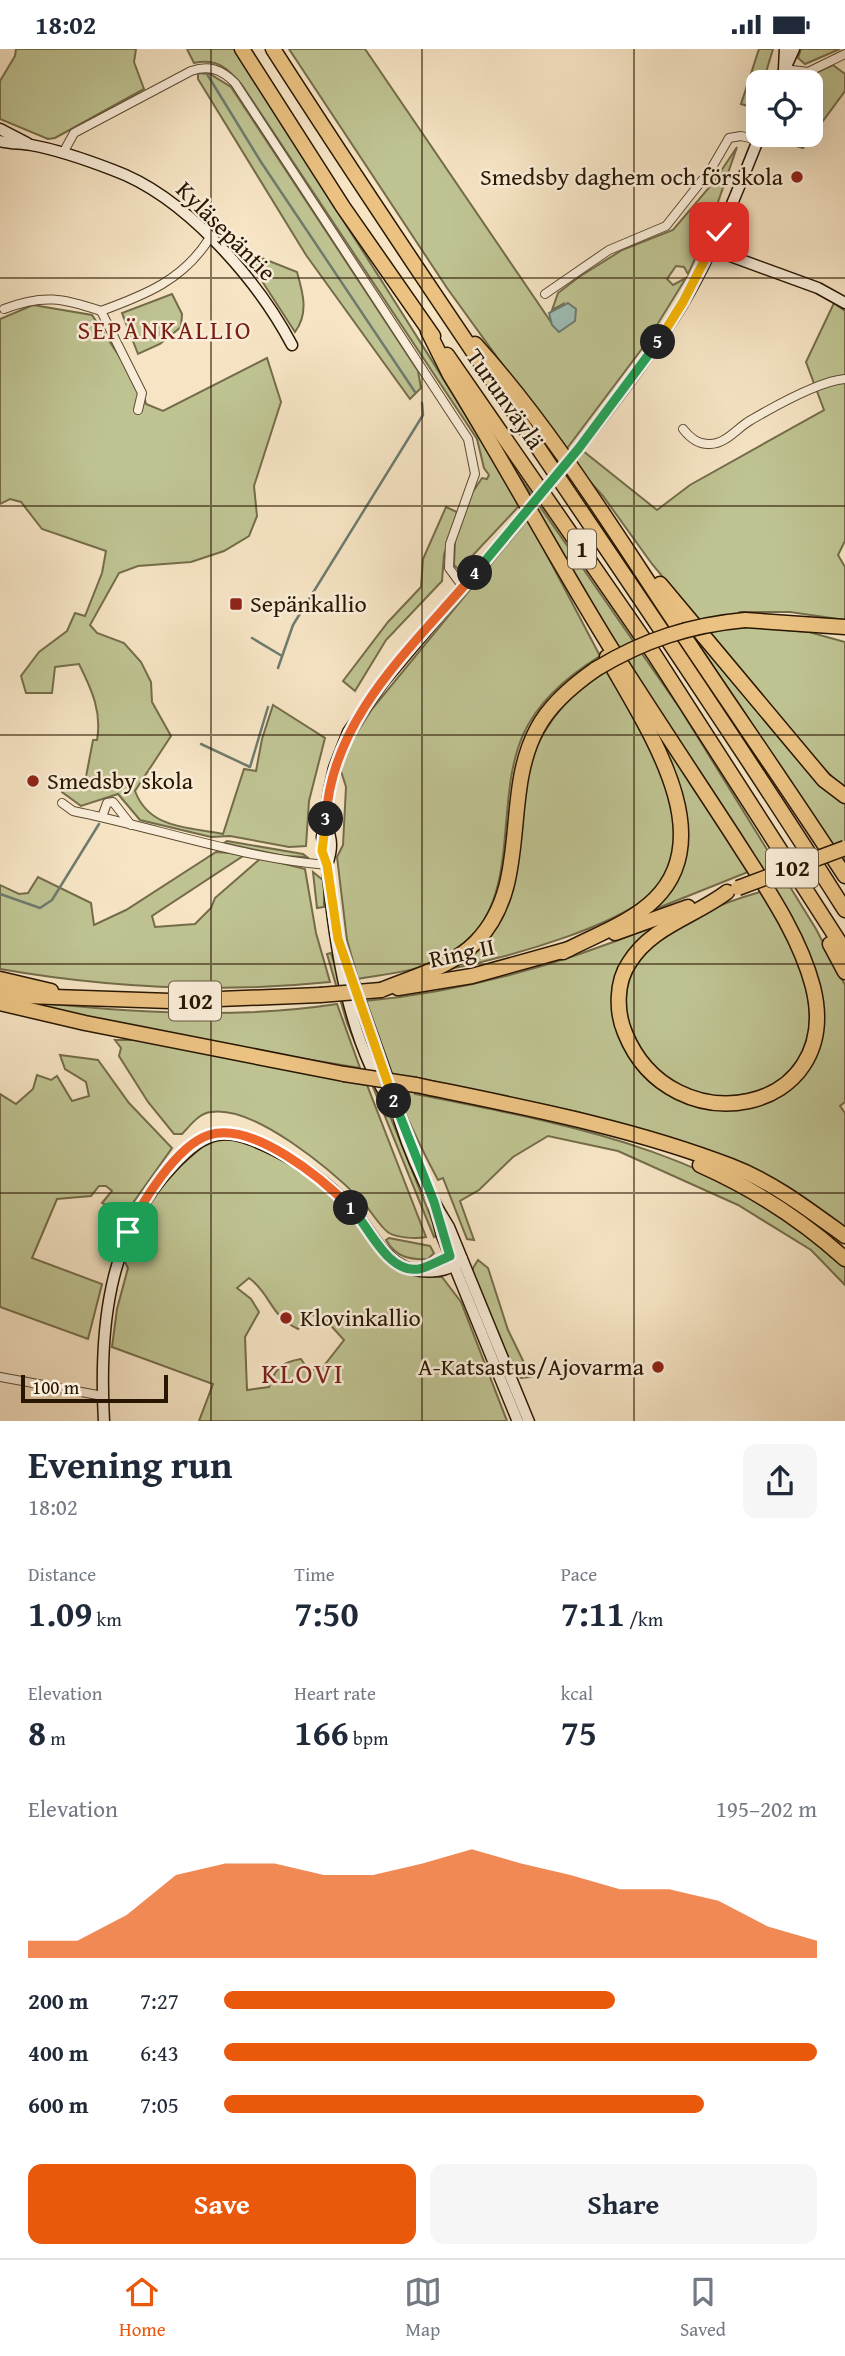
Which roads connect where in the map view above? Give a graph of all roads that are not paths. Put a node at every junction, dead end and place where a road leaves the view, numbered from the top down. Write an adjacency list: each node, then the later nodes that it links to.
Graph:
1 (242, 49): 20 (highway, Turunväylä / 1)
2 (273, 49): 19 (highway, Turunväylä / 1)
3 (785, 49): 6 (main road)
4 (794, 49): 6 (main road)
5 (845, 54): 6 (street)
6 (784, 69)
7 (0, 129): 10 (main road, Kyläsepäntie)
8 (746, 136): 15 (street)
9 (0, 141): 10 (main road, Kyläsepäntie)
10 (29, 144): 12 (main road, Kyläsepäntie)
11 (755, 147): 14 (main road)
12 (63, 153): 13 (main road, Kyläsepäntie); 26 (street)
13 (209, 239): 18 (street); 21 (main road, Kyläsepäntie)
14 (711, 249): 16 (main road); 26 (main road, bridge)
15 (545, 293)
16 (845, 303)
17 (4, 309): 18 (street)
18 (101, 311): 23 (street)
19 (450, 317): 25 (highway); 40 (highway, Turunväylä / 1)
20 (428, 331): 27 (highway); 39 (highway, Turunväylä / 1)
21 (292, 345)
22 (845, 379): 24 (street)
23 (138, 410)
24 (683, 429)
25 (634, 561): 31 (highway); 37 (highway)
26 (463, 587): 36 (main road)
27 (577, 590): 38 (highway); 42 (highway)
28 (786, 621): 29 (highway); 30 (highway); 45 (highway, bridge)
29 (845, 627)
30 (845, 637)
31 (845, 796)
32 (62, 803): 33 (street)
33 (102, 817): 34 (street); 34 (street)
34 (131, 825): 36 (street)
35 (845, 848): 38 (highway, Ring II / 102, bridge)
36 (327, 865): 52 (main road)
37 (845, 876)
38 (732, 890): 42 (highway, Ring II / 102)
39 (810, 894): 41 (highway, Turunväylä / 1); 43 (highway)
40 (845, 910)
41 (845, 951)
42 (563, 952): 45 (highway, Ring II / 102)
43 (845, 972)
44 (0, 979): 47 (highway, Ring II / 102)
45 (381, 990): 47 (highway, Ring II / 102, bridge)
46 (0, 992): 47 (highway, Ring II / 102)
47 (69, 996)
48 (0, 1003): 49 (highway, bridge)
49 (652, 1141): 50 (highway); 51 (highway)
50 (845, 1236)
51 (845, 1259)
52 (455, 1261): 54 (main road); 56 (main road); 57 (main road)
53 (0, 1377): 54 (street)
54 (103, 1396): 55 (main road)
55 (104, 1421)
56 (518, 1421)
57 (529, 1421)

